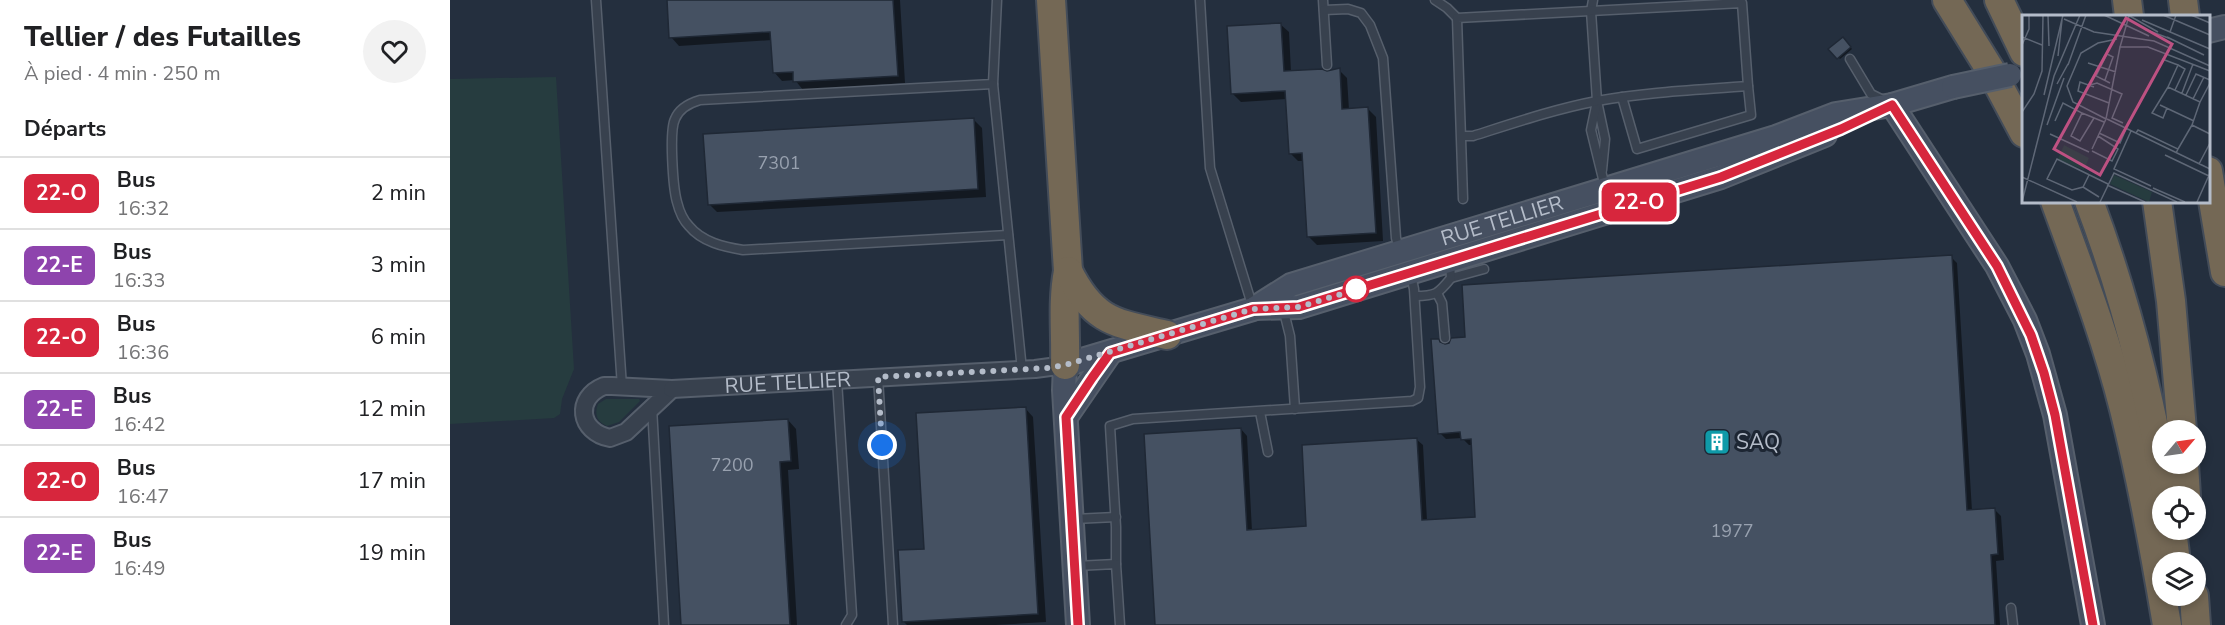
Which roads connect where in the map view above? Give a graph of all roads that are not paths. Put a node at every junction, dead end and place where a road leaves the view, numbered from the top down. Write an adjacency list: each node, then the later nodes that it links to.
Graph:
1 (596, 0): 56 (lane)
2 (997, 0): 23 (lane)
3 (1051, 0): 42 (highway)
4 (1200, 0): 48 (lane)
5 (1323, 0): 12 (lane)
6 (1435, 0): 16 (lane)
7 (1593, 0): 13 (lane)
8 (1999, 0): 19 (highway)
9 (2127, 0): 14 (highway)
10 (2183, 0): 15 (highway)
11 (1950, 5): 28 (highway)
12 (1324, 10): 21 (lane); 39 (lane)
13 (1590, 11): 16 (lane); 24 (lane); 26 (lane)
14 (2129, 15)
15 (2185, 15)
16 (1457, 18): 29 (lane)
17 (2225, 27): 18 (street)
18 (2210, 31)
19 (2022, 48)
20 (1850, 58): 27 (lane)
21 (1326, 65)
22 (2022, 72): 27 (street, RUE TELLIER, bridge)
23 (993, 84): 37 (lane); 37 (lane)
24 (1748, 86): 25 (lane); 25 (lane)
25 (1622, 98): 26 (lane)
26 (1597, 101): 29 (lane); 30 (lane)
27 (1892, 105): 30 (street, RUE TELLIER); 36 (street, RUE TELLIER); 78 (street)
28 (2022, 129)
29 (1461, 136): 32 (lane)
30 (1604, 179): 36 (lane); 38 (street, RUE TELLIER)
31 (2210, 183): 43 (highway)
32 (1463, 199)
33 (2055, 202): 79 (highway)
34 (2089, 202): 64 (highway)
35 (2157, 202): 62 (highway)
36 (1612, 210): 40 (street, RUE TELLIER)
37 (1008, 235): 53 (lane)
38 (1442, 238): 39 (street, RUE TELLIER); 40 (lane)
39 (1399, 251): 44 (lane); 47 (street, RUE TELLIER)
40 (1450, 269): 41 (lane); 44 (street, RUE TELLIER); 45 (lane)
41 (1484, 269)
42 (1068, 271): 49 (highway); 52 (highway)
43 (2225, 272)
44 (1410, 273): 46 (lane); 47 (street, RUE TELLIER)
45 (1437, 293): 46 (lane); 50 (lane)
46 (1415, 296): 59 (lane)
47 (1280, 300): 48 (street, RUE TELLIER); 59 (lane)
48 (1253, 309): 49 (street, RUE TELLIER)
49 (1167, 335): 51 (street, RUE TELLIER)
50 (1445, 338)
51 (1110, 353): 52 (street, RUE TELLIER); 61 (street)
52 (1065, 365): 53 (street, RUE TELLIER); 61 (street)
53 (1022, 369): 54 (street, RUE TELLIER)
54 (878, 377): 55 (street, RUE TELLIER); 74 (lane)
55 (837, 380): 57 (street, RUE TELLIER); 73 (lane)
56 (622, 387): 57 (street, RUE TELLIER); 58 (street, RUE TELLIER)
57 (672, 389): 58 (street, RUE TELLIER)
58 (652, 407): 72 (lane)
59 (1295, 410): 60 (lane)
60 (1260, 412): 63 (lane); 65 (lane)
61 (1066, 417): 66 (street)
62 (2181, 420)
63 (1268, 452)
64 (2165, 486)
65 (1116, 517): 66 (lane); 67 (lane)
66 (1072, 520): 68 (street)
67 (1116, 564): 68 (lane); 76 (lane)
68 (1075, 566): 75 (street)
69 (2180, 606): 80 (highway)
70 (2195, 606): 81 (highway)
71 (2011, 608): 77 (lane)
72 (664, 625)
73 (846, 625)
74 (893, 625)
75 (1078, 625)
76 (1120, 625)
77 (2013, 625)
78 (2093, 625)
79 (2167, 625)
80 (2182, 625)
81 (2196, 625)

